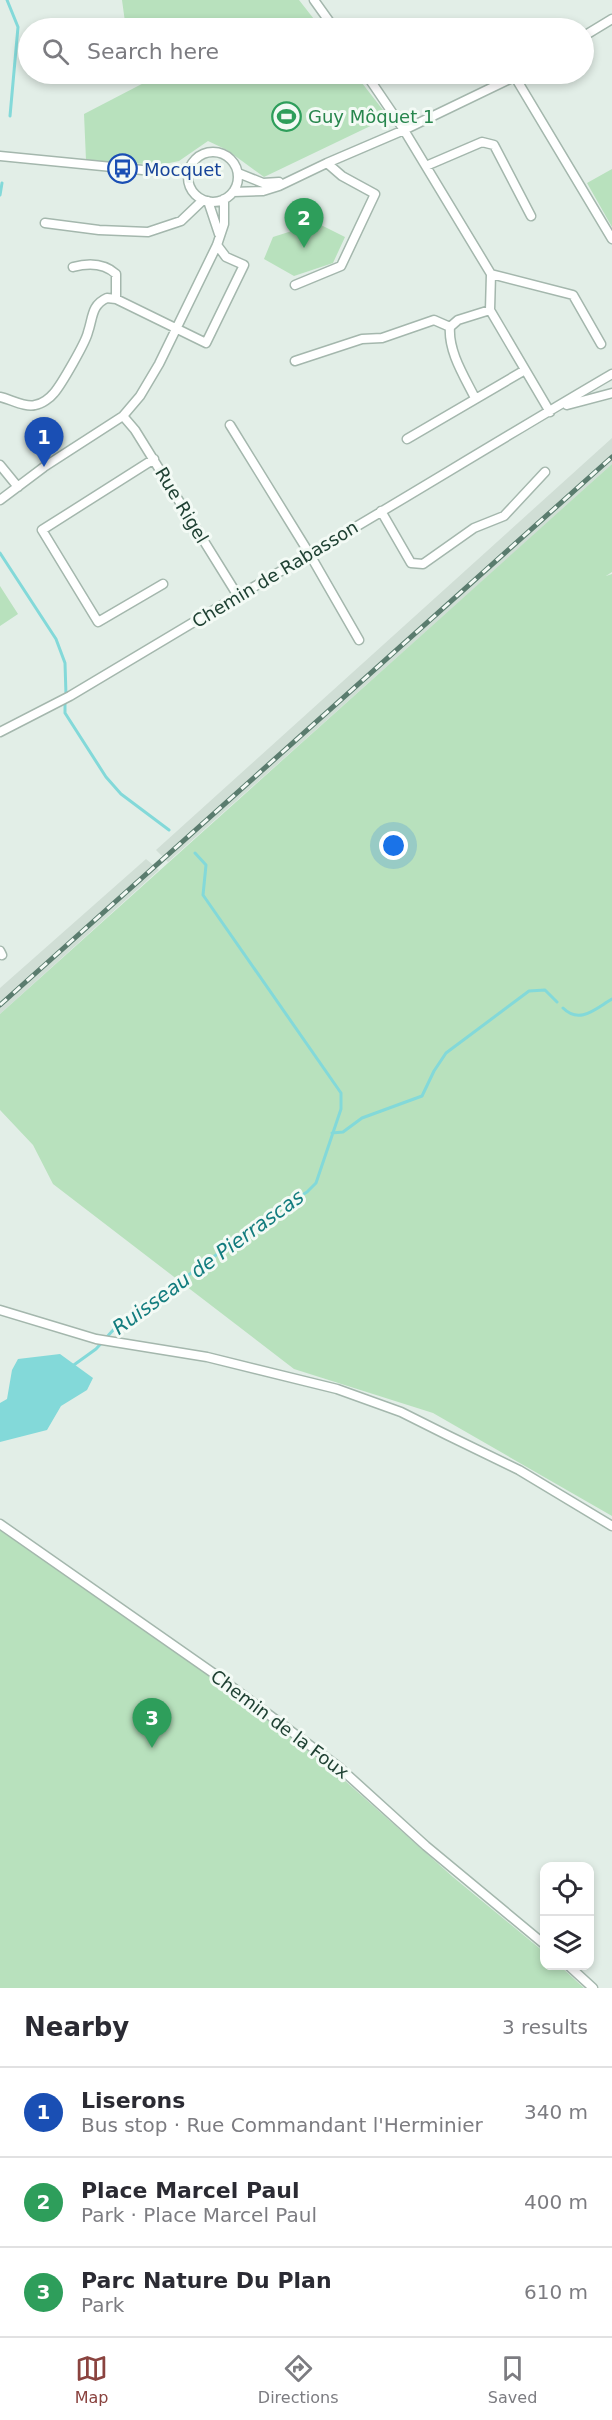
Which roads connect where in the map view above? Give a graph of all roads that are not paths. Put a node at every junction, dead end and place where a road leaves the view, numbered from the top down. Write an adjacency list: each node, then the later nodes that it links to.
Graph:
1 (314, 0): 2 (street)
2 (327, 18)
3 (612, 19): 4 (street)
4 (594, 30)
5 (373, 84): 8 (street)
6 (499, 84): 8 (street)
7 (522, 84): 22 (street)
8 (404, 130): 10 (street); 11 (street)
9 (0, 156): 13 (street)
10 (327, 163): 15 (street); 26 (street)
11 (426, 166): 20 (street); 25 (street)
12 (190, 168): 13 (street); 14 (street); 16 (street)
13 (163, 172): 16 (street)
14 (238, 173): 15 (street); 17 (street)
15 (286, 181): 17 (street)
16 (189, 182): 19 (street)
17 (233, 192): 18 (street)
18 (224, 199): 19 (street); 23 (street)
19 (205, 200): 21 (street); 23 (street)
20 (531, 216)
21 (45, 223)
22 (612, 239)
23 (219, 241): 30 (street); 30 (street)
24 (73, 267): 27 (street)
25 (491, 274): 28 (street); 31 (street)
26 (295, 285)
27 (116, 299): 30 (street); 36 (street)
28 (490, 310): 29 (street); 33 (street)
29 (450, 327): 32 (street); 37 (street)
30 (175, 328): 39 (street)
31 (601, 344)
32 (295, 361)
33 (525, 370): 37 (street); 38 (street)
34 (612, 374): 38 (street, Chemin de Rabasson)
35 (612, 393): 38 (street, Chemin de Rabasson)
36 (0, 397)
37 (475, 398): 41 (street)
38 (550, 412): 47 (street, Chemin de Rabasson)
39 (123, 416): 42 (street, Rue Rigel); 45 (street)
40 (230, 425): 48 (street)
41 (407, 439)
42 (154, 459): 49 (street); 50 (street, Rue Rigel)
43 (0, 465): 45 (street)
44 (545, 472): 47 (street)
45 (18, 487): 46 (street)
46 (0, 501)
47 (381, 512): 48 (street, Chemin de Rabasson)
48 (309, 553): 50 (street, Chemin de Rabasson); 51 (street)
49 (163, 584)
50 (238, 596): 52 (street, Chemin de Rabasson)
51 (359, 640)
52 (0, 732)
53 (0, 1310): 55 (street)
54 (0, 1524): 56 (street, Chemin de la Foux)
55 (612, 1526)
56 (540, 1941)
57 (574, 1970): 58 (street)
58 (593, 1988)

